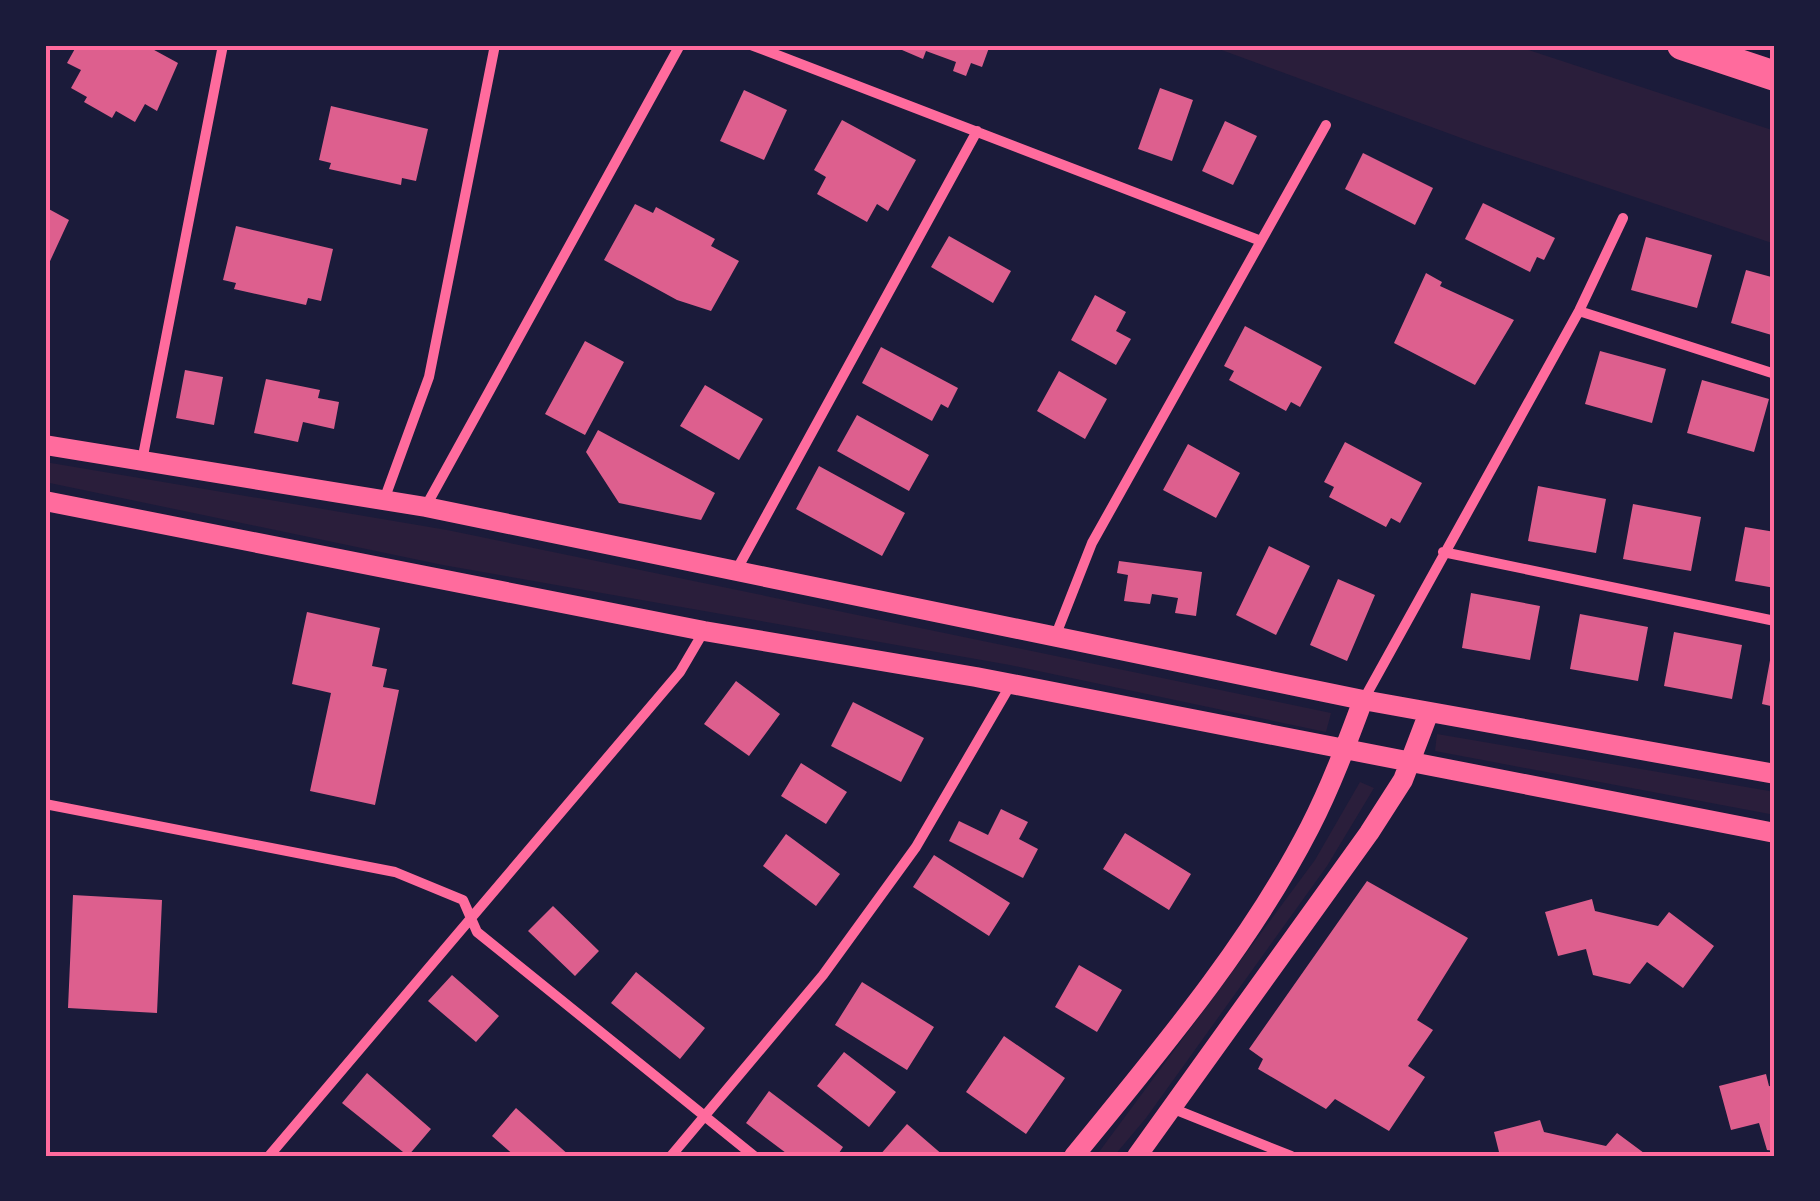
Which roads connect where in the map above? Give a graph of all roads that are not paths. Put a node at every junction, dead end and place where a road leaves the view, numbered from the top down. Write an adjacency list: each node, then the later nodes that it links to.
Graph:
1 (223, 45): 14 (street)
2 (495, 45): 15 (street)
3 (680, 45): 17 (street)
4 (751, 45): 8 (street)
5 (1682, 45): 6 (highway)
6 (1775, 76)
7 (1326, 126): 10 (street)
8 (977, 131): 10 (street); 19 (street)
9 (1623, 218): 11 (street)
10 (1261, 241): 22 (street)
11 (1578, 311): 12 (street); 18 (street)
12 (1775, 374)
13 (45, 445): 14 (main road)
14 (142, 462): 15 (main road)
15 (384, 500): 17 (main road)
16 (45, 501): 21 (main road)
17 (426, 507): 19 (main road)
18 (1443, 552): 20 (street); 24 (street)
19 (736, 572): 22 (main road)
20 (1775, 621)
21 (704, 632): 23 (main road); 31 (street)
22 (1055, 638): 24 (main road)
23 (1011, 684): 26 (main road); 33 (street)
24 (1363, 700): 25 (main road); 26 (main road)
25 (1429, 712): 27 (main road); 28 (main road)
26 (1344, 750): 27 (main road); 37 (main road)
27 (1410, 764): 30 (main road); 32 (main road)
28 (1775, 774)
29 (45, 804): 31 (street)
30 (1775, 833)
31 (470, 917): 33 (street); 34 (street)
32 (1174, 1109): 38 (main road); 39 (street)
33 (704, 1116): 35 (street); 36 (street)
34 (269, 1156)
35 (671, 1156)
36 (754, 1156)
37 (1074, 1156)
38 (1138, 1156)
39 (1291, 1156)

